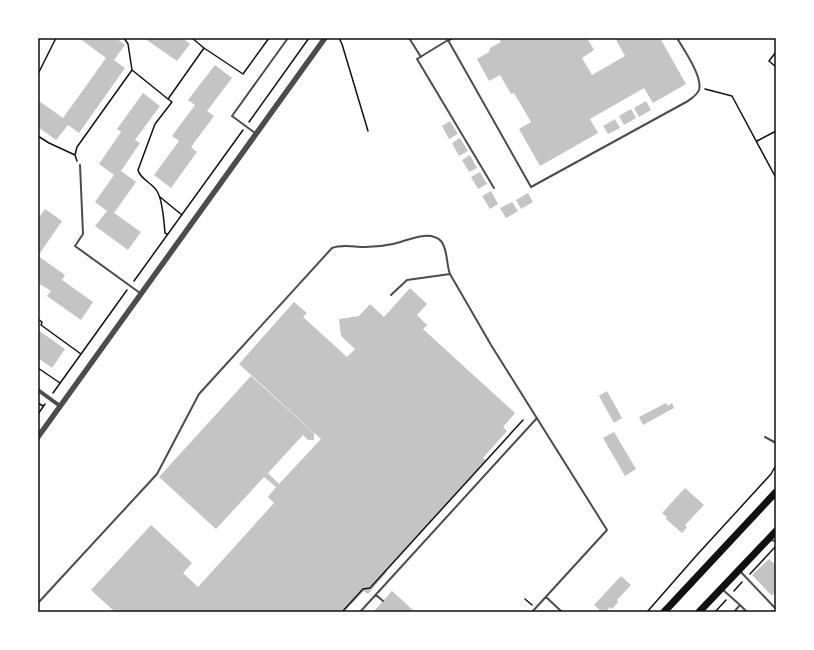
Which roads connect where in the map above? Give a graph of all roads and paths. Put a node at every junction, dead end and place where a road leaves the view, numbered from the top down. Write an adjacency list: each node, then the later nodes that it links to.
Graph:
1 (56, 38): 18 (path)
2 (124, 38): 17 (path)
3 (192, 38): 13 (path)
4 (269, 38): 13 (path)
5 (288, 38): 21 (lane)
6 (309, 38): 21 (path)
7 (325, 38): 24 (street)
8 (339, 38): 22 (path)
9 (409, 38): 15 (lane)
10 (453, 38): 12 (lane)
11 (677, 38): 19 (lane)
12 (448, 41): 15 (lane); 19 (lane)
13 (204, 48): 20 (path)
14 (776, 52): 16 (path)
15 (421, 57): 30 (lane)
16 (776, 67)
17 (132, 70): 20 (path); 27 (path)
18 (38, 74)
19 (700, 88): 26 (path)
20 (168, 99): 31 (path)
21 (246, 126): 24 (lane); 32 (path)
22 (368, 131)
23 (776, 131): 26 (path)
24 (256, 134): 36 (street)
25 (38, 136): 27 (path)
26 (756, 141): 29 (path)
27 (75, 156): 28 (path)
28 (80, 165): 35 (lane)
29 (776, 178)
30 (494, 188)
31 (160, 197): 32 (path); 33 (path)
32 (182, 215): 33 (path)
33 (167, 234): 35 (path)
34 (450, 274): 37 (lane); 48 (lane); 63 (lane)
35 (130, 286): 36 (lane); 39 (path)
36 (141, 294): 46 (street)
37 (391, 295)
38 (38, 319): 39 (path)
39 (81, 354): 41 (path)
40 (38, 368): 41 (path)
41 (60, 383): 43 (path)
42 (38, 390): 43 (street)
43 (49, 398): 45 (path); 46 (street)
44 (38, 403): 45 (path)
45 (43, 406): 47 (path)
46 (60, 406): 50 (street)
47 (38, 414)
48 (537, 418): 60 (lane); 61 (lane)
49 (523, 420): 66 (path)
50 (38, 437)
51 (765, 437): 52 (lane)
52 (776, 443)
53 (776, 465): 70 (path)
54 (776, 492): 71 (main road)
55 (776, 531): 56 (main road)
56 (768, 540): 57 (lane); 58 (main road)
57 (776, 541)
58 (739, 570): 59 (main road); 65 (lane)
59 (721, 588): 64 (lane); 72 (main road)
60 (376, 595): 62 (lane); 67 (lane)
61 (546, 597): 68 (lane); 69 (lane)
62 (383, 601)
63 (38, 603)
64 (740, 605): 73 (lane); 74 (lane)
65 (776, 609)
66 (342, 612)
67 (360, 612)
68 (532, 612)
69 (562, 612)
70 (647, 612)
71 (664, 612)
72 (699, 612)
73 (734, 612)
74 (747, 612)

